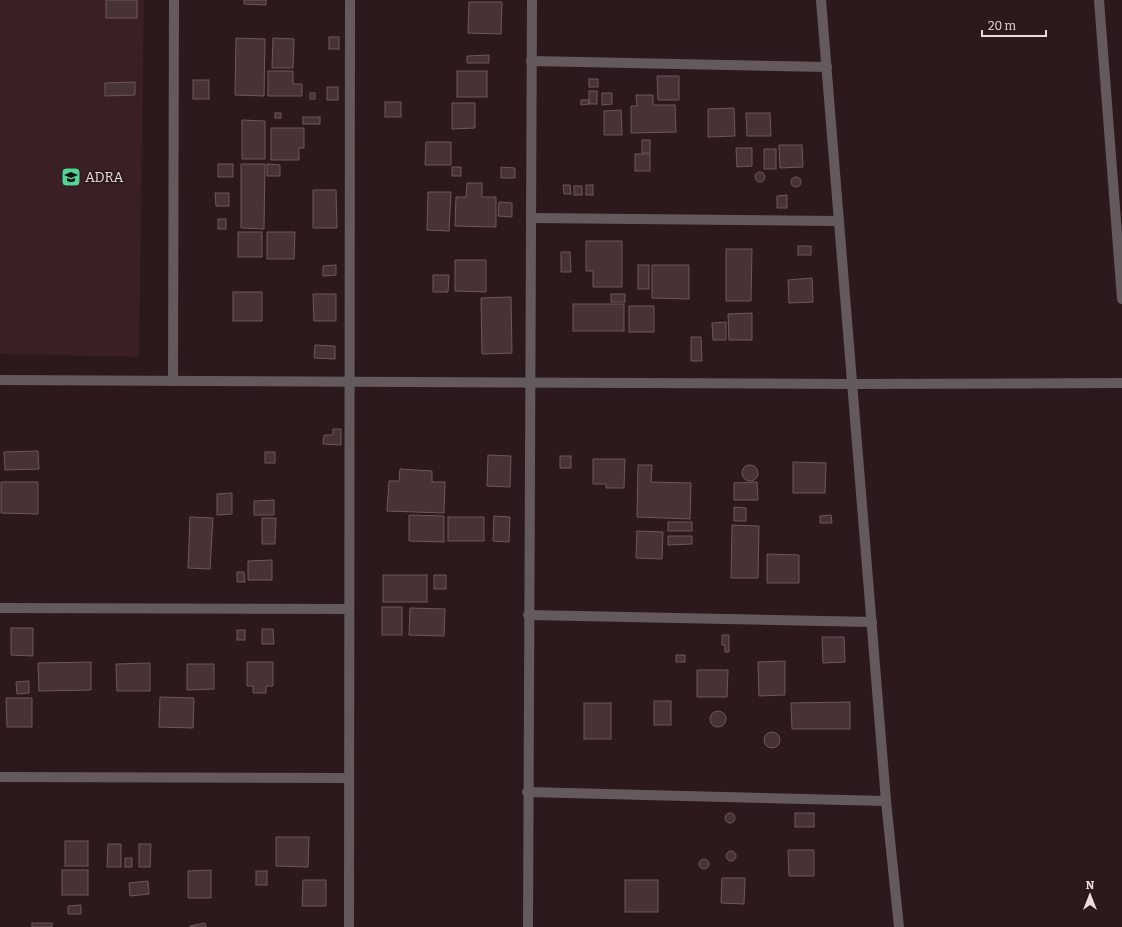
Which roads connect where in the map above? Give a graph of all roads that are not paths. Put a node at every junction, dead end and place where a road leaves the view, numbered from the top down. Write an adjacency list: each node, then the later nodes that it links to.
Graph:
1 (174, 0): 12 (street)
2 (350, 0): 13 (street)
3 (532, 0): 6 (street)
4 (821, 0): 7 (street)
5 (1099, 0): 10 (street)
6 (532, 61): 7 (street); 8 (street)
7 (826, 67): 9 (street)
8 (531, 218): 9 (street); 14 (street)
9 (839, 220): 16 (street)
10 (1122, 299)
11 (0, 380): 12 (street)
12 (173, 381): 13 (street)
13 (349, 381): 14 (street); 18 (street)
14 (530, 381): 16 (street); 19 (street)
15 (1122, 383): 16 (street)
16 (852, 384): 20 (street)
17 (0, 608): 18 (street)
18 (348, 609): 22 (street)
19 (528, 615): 20 (street); 23 (street)
20 (872, 622): 24 (street)
21 (0, 777): 22 (street)
22 (348, 778): 25 (street)
23 (527, 792): 24 (street); 26 (street)
24 (886, 801): 27 (street)
25 (349, 927)
26 (528, 927)
27 (899, 927)

